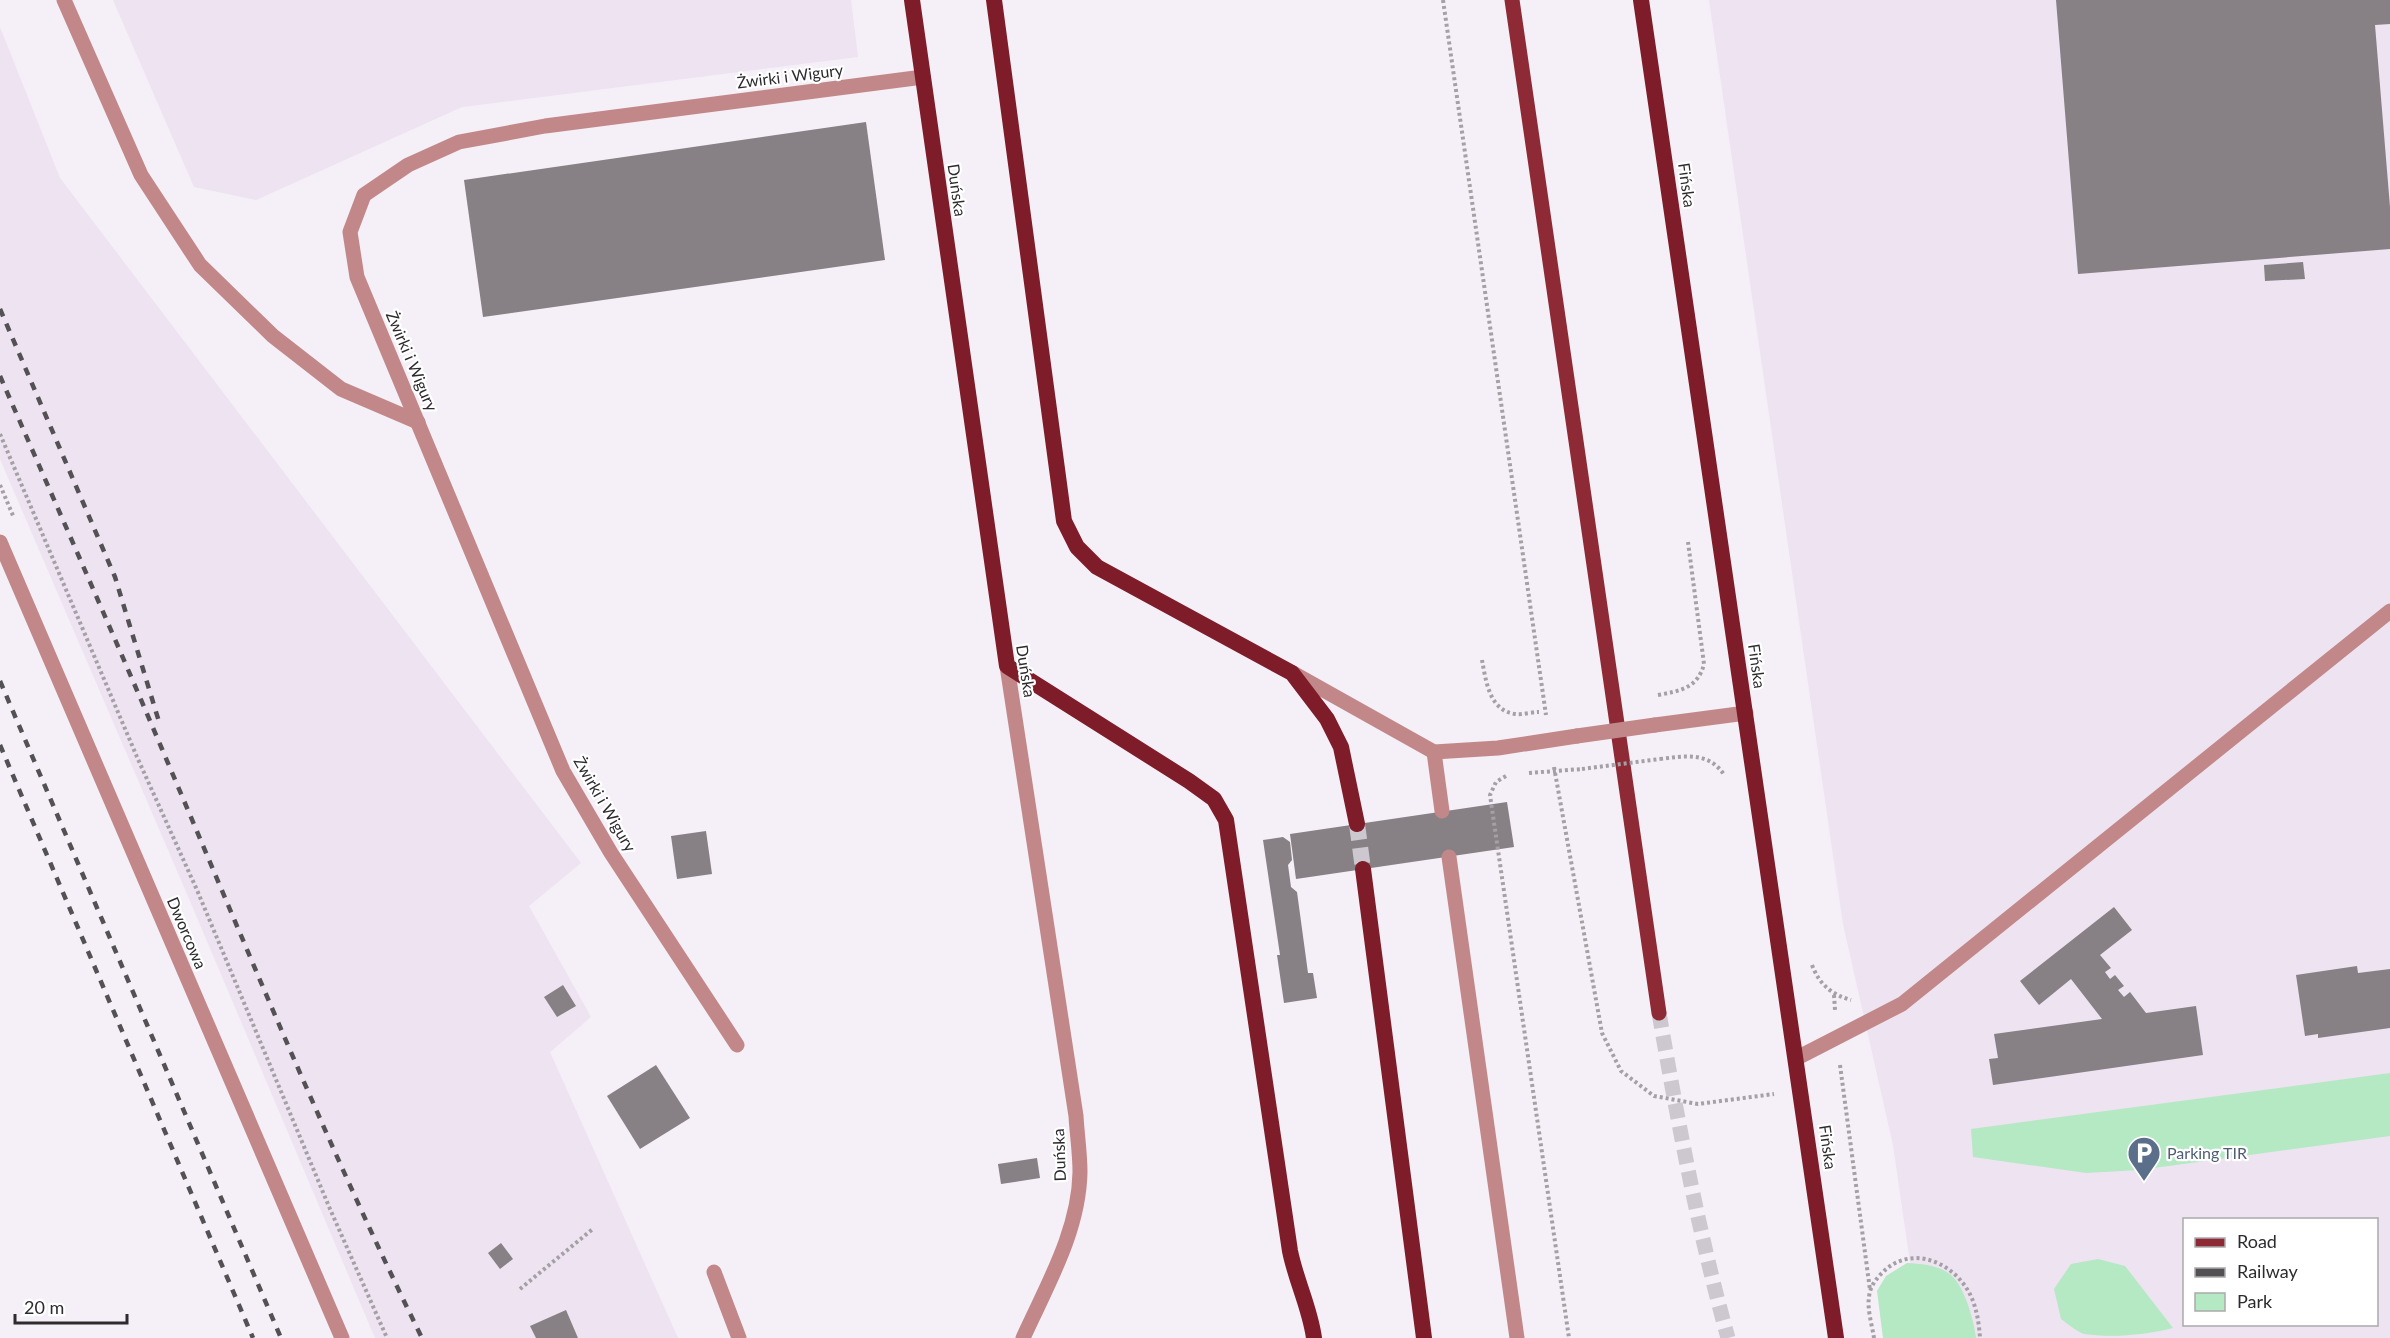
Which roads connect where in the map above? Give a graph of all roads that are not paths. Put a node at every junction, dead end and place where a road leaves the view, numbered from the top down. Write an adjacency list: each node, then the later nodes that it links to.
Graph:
1 (64, 0): 7 (street)
2 (912, 0): 6 (highway, Duńska)
3 (994, 0): 11 (highway)
4 (1512, 0): 18 (main road)
5 (1641, 0): 12 (highway, Fińska)
6 (923, 77): 7 (street, Żwirki i Wigury); 10 (highway, Duńska)
7 (418, 422): 19 (street, Żwirki i Wigury)
8 (0, 542): 22 (street, Dworcowa)
9 (2390, 611): 20 (street)
10 (1007, 666): 24 (street, Duńska); 25 (highway)
11 (1292, 673): 13 (street); 15 (highway)
12 (1746, 713): 13 (street, bridge); 20 (highway, Fińska)
13 (1434, 752): 14 (street)
14 (1442, 811)
15 (1357, 824)
16 (1449, 857): 27 (street)
17 (1363, 869): 26 (highway)
18 (1659, 1013)
19 (737, 1045)
20 (1797, 1058): 28 (highway, Fińska)
21 (714, 1272): 23 (street)
22 (342, 1338)
23 (739, 1338)
24 (1023, 1338)
25 (1314, 1338)
26 (1424, 1338)
27 (1516, 1338)
28 (1836, 1338)

